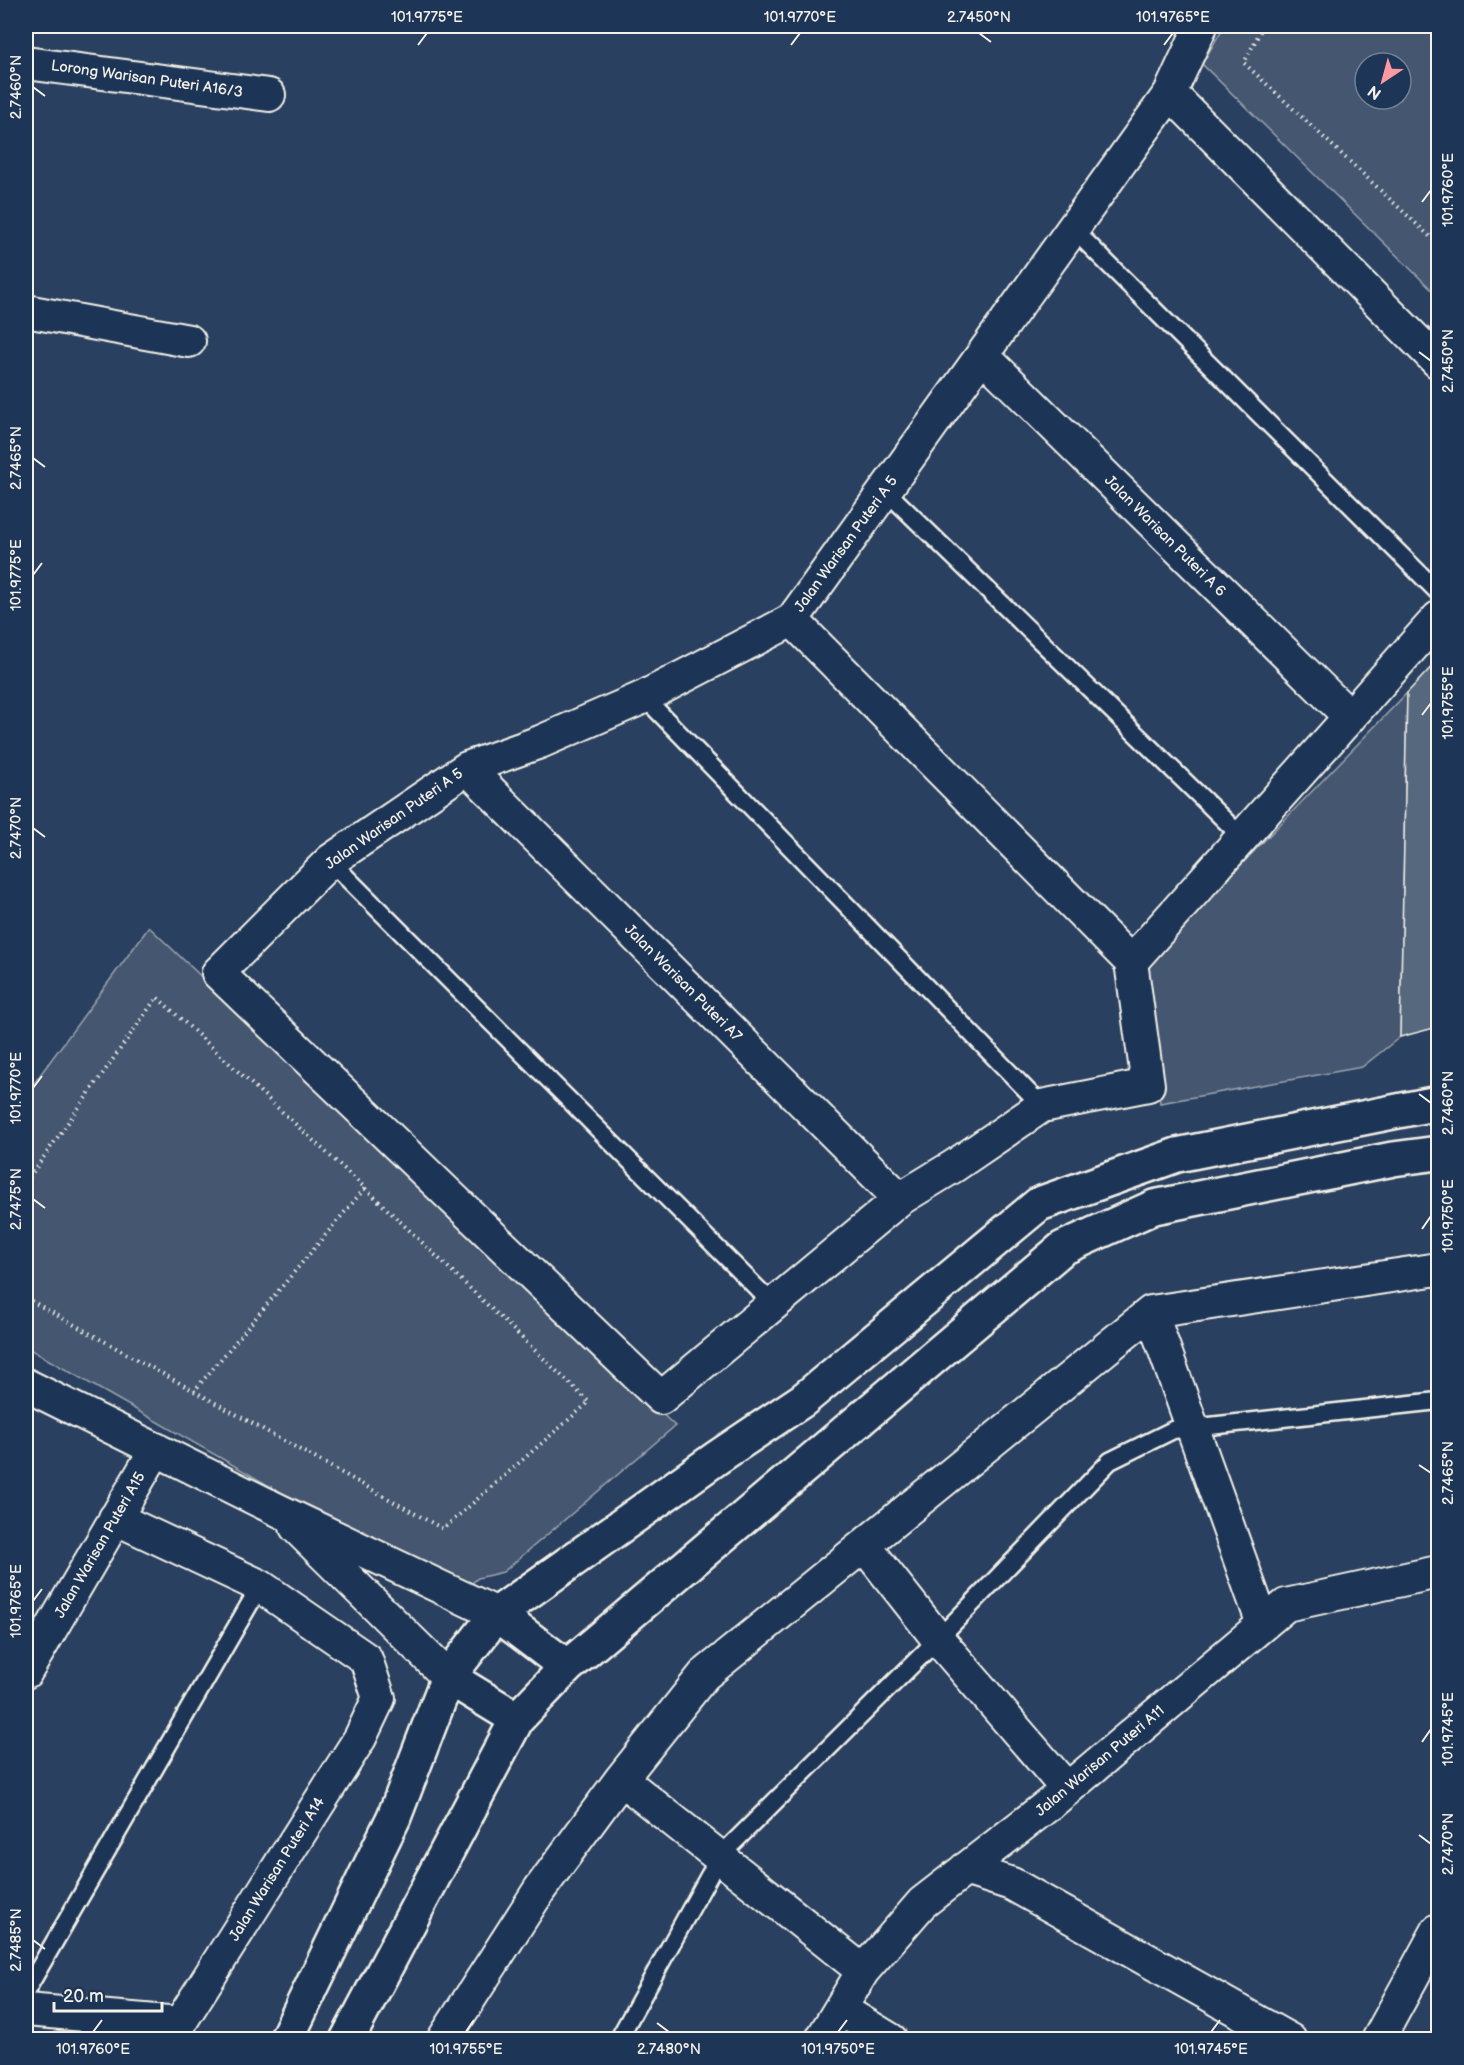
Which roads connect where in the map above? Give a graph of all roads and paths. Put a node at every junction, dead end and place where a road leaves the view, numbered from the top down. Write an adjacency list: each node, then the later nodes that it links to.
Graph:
1 (1201, 26): 4 (street, Jalan Warisan Puteri A 5)
2 (1263, 26): 7 (path)
3 (26, 63): 5 (street, Lorong Warisan Puteri A16/3)
4 (1170, 93): 6 (street, Jalan Warisan Puteri A 5); 11 (street)
5 (269, 95)
6 (1073, 229): 10 (street, Jalan Warisan Puteri A 5); 13 (lane)
7 (1438, 244)
8 (26, 311): 9 (street)
9 (189, 341)
10 (982, 355): 12 (street, Jalan Warisan Puteri A 5); 17 (street, Jalan Warisan Puteri A 6)
11 (1438, 362)
12 (885, 490): 15 (street, Jalan Warisan Puteri A 5); 19 (lane)
13 (1438, 592)
14 (1438, 618): 17 (street)
15 (792, 620): 16 (street, Jalan Warisan Puteri A 5); 21 (street)
16 (644, 697): 18 (street, Jalan Warisan Puteri A 5); 23 (lane)
17 (1349, 716): 19 (street)
18 (467, 768): 20 (street, Jalan Warisan Puteri A 5); 27 (street, Jalan Warisan Puteri A7)
19 (1242, 837): 21 (street)
20 (330, 861): 30 (lane); 30 (street, Jalan Warisan Puteri A 5)
21 (1131, 963): 23 (street)
22 (1438, 1103): 42 (street)
23 (1042, 1106): 27 (street)
24 (1438, 1153): 45 (street)
25 (26, 1182): 26 (path)
26 (365, 1188): 33 (path); 33 (path)
27 (900, 1199): 30 (street)
28 (1438, 1269): 31 (street)
29 (26, 1298): 33 (path)
30 (773, 1304)
31 (1151, 1312): 35 (street); 39 (street)
32 (26, 1385): 36 (street)
33 (194, 1391)
34 (1438, 1401): 35 (lane)
35 (1192, 1428): 43 (street); 44 (lane)
36 (156, 1449): 37 (street); 38 (street, Jalan Warisan Puteri A15)
37 (278, 1510): 42 (street); 47 (street)
38 (115, 1518): 41 (street); 46 (street, Jalan Warisan Puteri A15)
39 (864, 1545): 44 (street); 49 (street)
40 (1438, 1572): 43 (street, Jalan Warisan Puteri A11)
41 (260, 1586): 55 (lane); 58 (street, Jalan Warisan Puteri A14)
42 (497, 1614): 45 (street); 47 (street)
43 (1263, 1624): 50 (street, Jalan Warisan Puteri A11)
44 (938, 1639): 50 (street); 51 (lane)
45 (567, 1667): 48 (street)
46 (26, 1672)
47 (448, 1677): 48 (street); 59 (street)
48 (517, 1719): 60 (street)
49 (621, 1779): 51 (street); 61 (street)
50 (1067, 1789): 52 (street, Jalan Warisan Puteri A11)
51 (720, 1856): 54 (street); 62 (lane)
52 (965, 1869): 54 (street, Jalan Warisan Puteri A11); 65 (street)
53 (1438, 1930): 66 (street)
54 (863, 1971): 56 (street, Jalan Warisan Puteri A11)
55 (26, 1991)
56 (840, 2009): 63 (street, Jalan Warisan Puteri A11); 64 (street)
57 (26, 2010): 58 (street)
58 (178, 2031)
59 (286, 2040)
60 (347, 2040)
61 (443, 2040)
62 (618, 2040)
63 (821, 2040)
64 (891, 2040)
65 (1290, 2040)
66 (1378, 2040)

